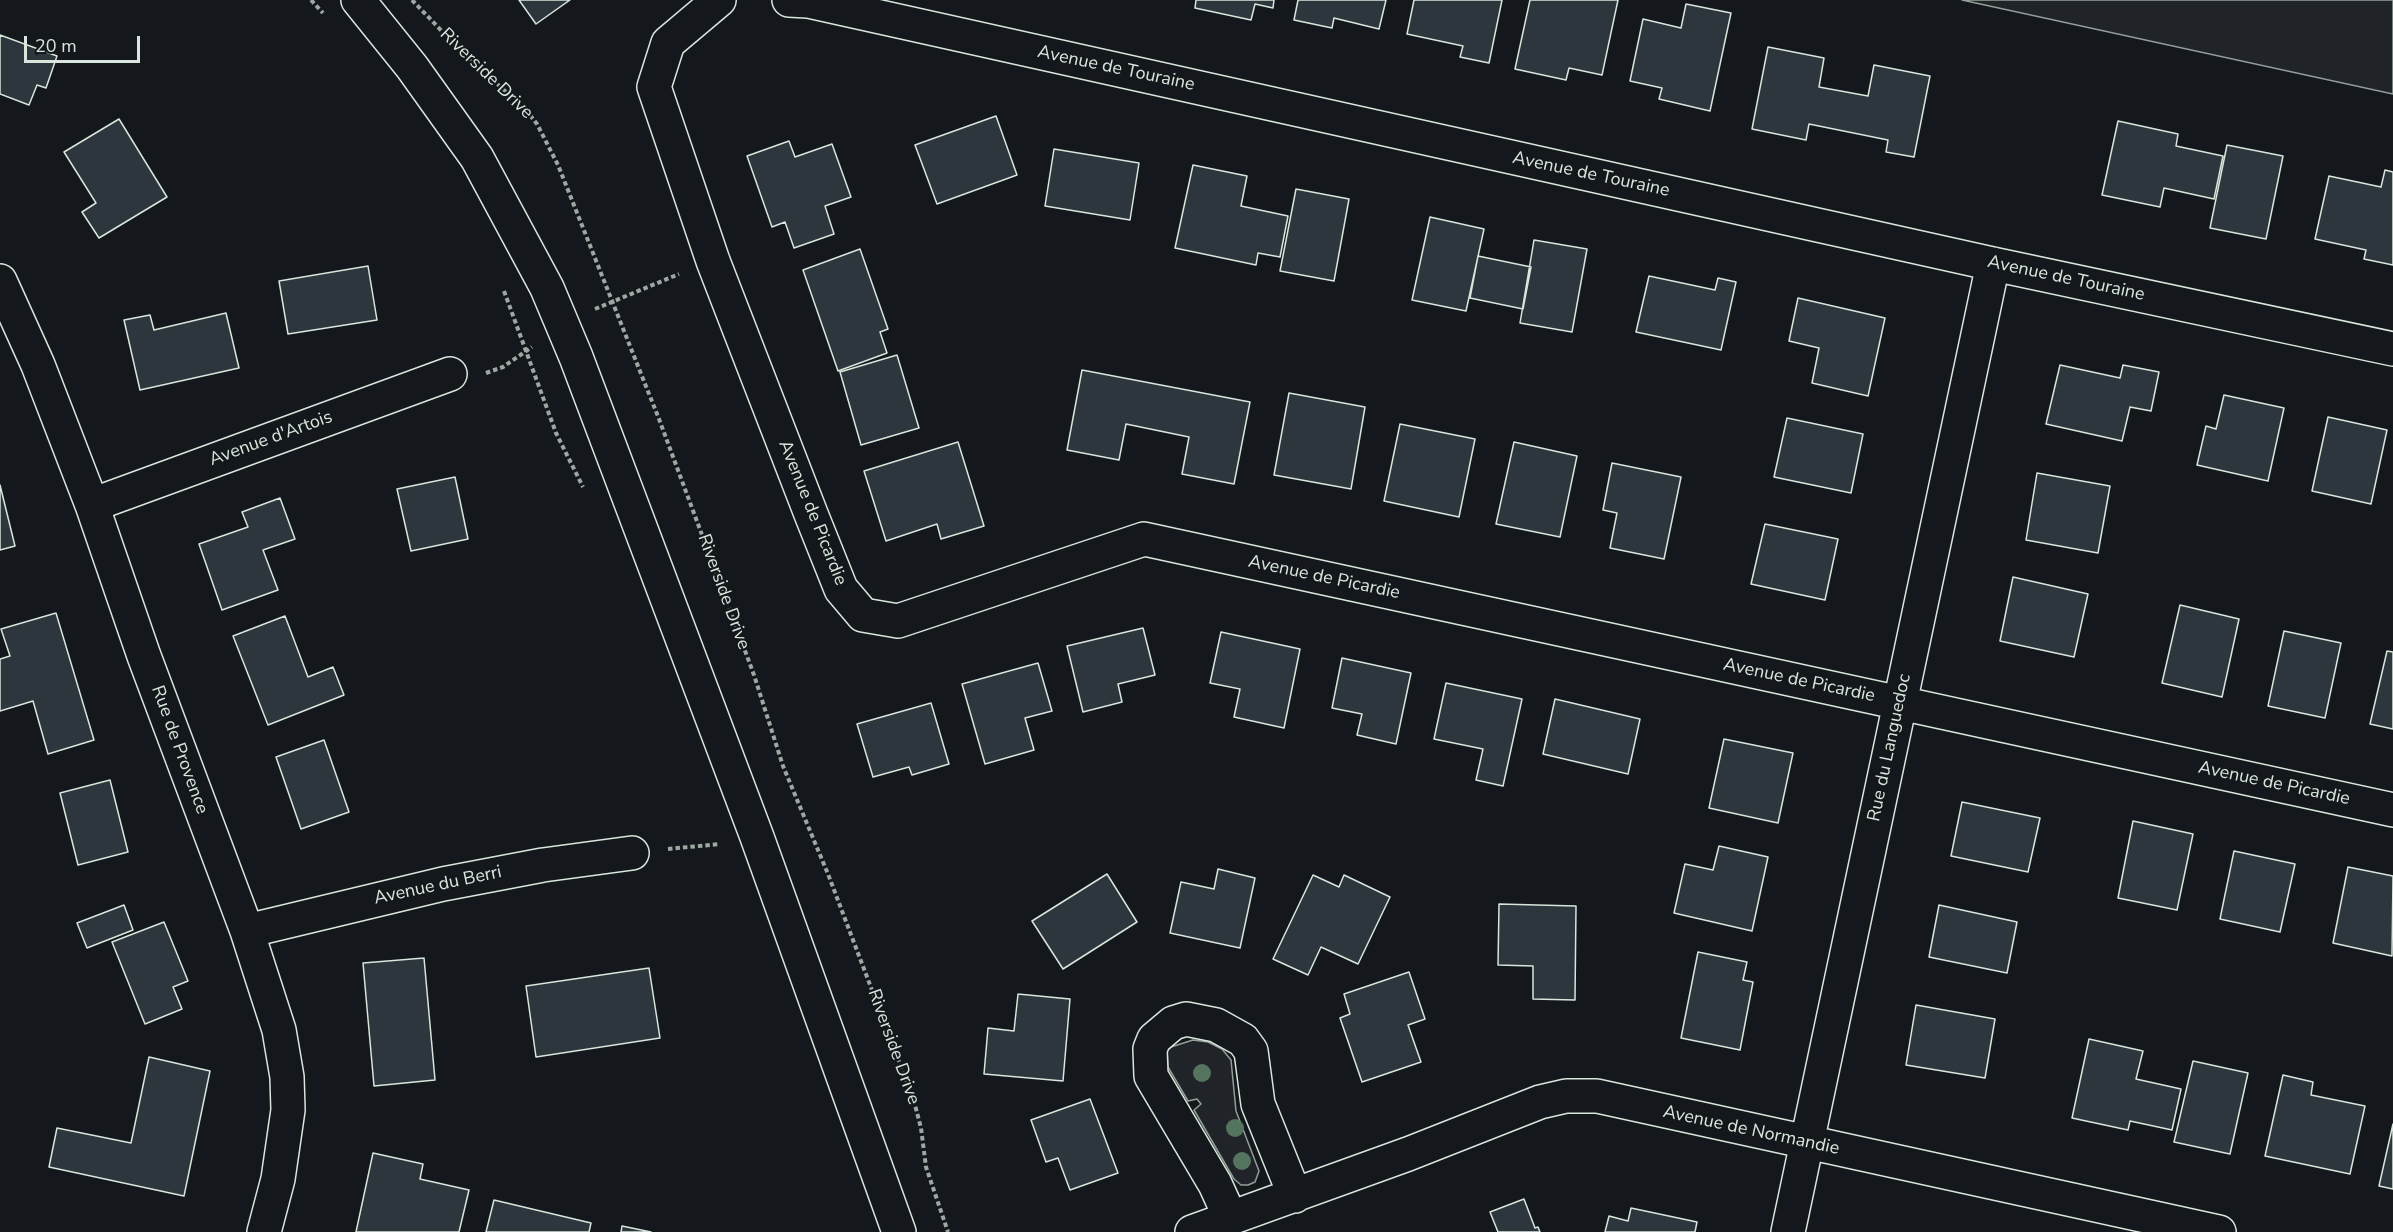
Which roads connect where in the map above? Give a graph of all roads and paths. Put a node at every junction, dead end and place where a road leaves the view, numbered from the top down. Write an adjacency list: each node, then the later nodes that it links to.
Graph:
1 (311, 0): 6 (path)
2 (358, 0): 25 (street)
3 (412, 0): 11 (path, Riverside Drive)
4 (719, 0): 16 (street, Avenue de Picardie)
5 (789, 0): 7 (street, Avenue de Touraine)
6 (329, 20)
7 (1993, 264): 13 (street, Avenue de Touraine); 16 (street, Rue du Languedoc)
8 (690, 270): 11 (path)
9 (0, 281): 15 (street, Rue de Provence)
10 (504, 289): 14 (path)
11 (614, 301): 12 (path); 26 (path, Riverside Drive)
12 (588, 313)
13 (2393, 349)
14 (463, 374): 15 (street, Avenue d'Artois)
15 (92, 505): 20 (street, Rue de Provence)
16 (1899, 703): 17 (street, Avenue de Picardie); 21 (street, Rue du Languedoc)
17 (2393, 810)
18 (720, 844): 19 (path)
19 (632, 853): 20 (street, Avenue du Berri)
20 (247, 931): 24 (street, Rue de Provence)
21 (1807, 1143): 22 (street, Avenue de Normandie); 28 (street, Rue du Languedoc); 29 (street, Avenue de Normandie)
22 (1295, 1196): 23 (street, Avenue de Normandie); 23 (street)
23 (1230, 1217): 27 (street, Avenue de Normandie)
24 (264, 1232)
25 (899, 1232)
26 (948, 1232)
27 (1192, 1232)
28 (1788, 1232)
29 (2219, 1232)

